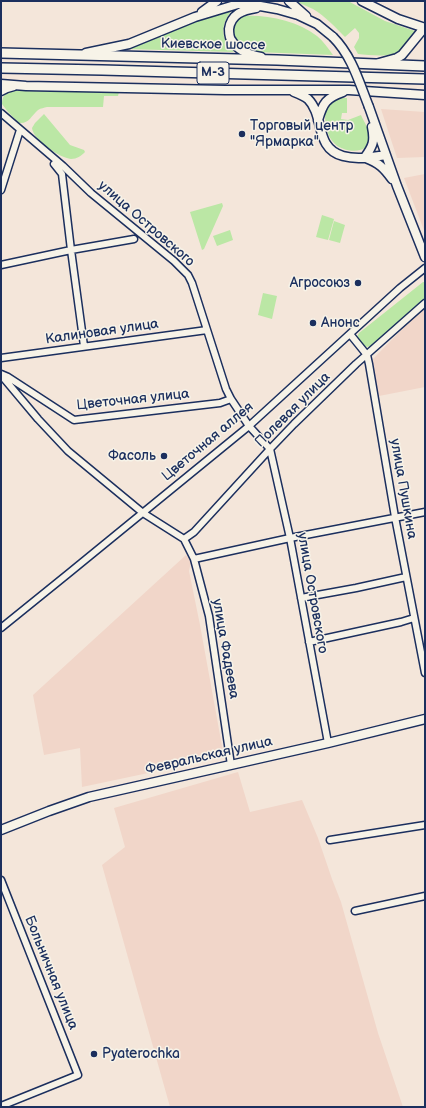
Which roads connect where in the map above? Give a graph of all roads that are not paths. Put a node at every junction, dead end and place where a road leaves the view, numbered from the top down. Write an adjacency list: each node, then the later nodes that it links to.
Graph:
1 (217, 1): 5 (main road)
2 (289, 1): 6 (main road)
3 (362, 1): 7 (main road)
4 (265, 7): 5 (main road); 6 (main road); 10 (main road)
5 (195, 17): 9 (main road)
6 (310, 20): 21 (main road, bridge)
7 (425, 28): 11 (main road)
8 (1, 53): 9 (highway, Киевское шоссе / М-3)
9 (70, 56): 10 (highway, Киевское шоссе / М-3)
10 (277, 60): 11 (highway, Киевское шоссе / М-3)
11 (374, 64): 12 (highway, Киевское шоссе / М-3)
12 (425, 66)
13 (1, 68): 14 (highway, Киевское шоссе / М-3)
14 (425, 79)
15 (1, 84): 16 (main road)
16 (26, 86): 18 (main road); 19 (street)
17 (349, 90): 18 (main road); 20 (main road); 23 (main road)
18 (292, 91): 23 (main road)
19 (1, 92)
20 (425, 95)
21 (369, 107): 25 (main road); 26 (main road)
22 (1, 113): 24 (street, улица Островского)
23 (318, 120): 26 (main road)
24 (20, 130): 29 (street); 36 (street, улица Островского)
25 (386, 155): 26 (main road); 28 (main road)
26 (365, 157): 28 (main road)
27 (54, 164): 31 (street)
28 (397, 186): 32 (main road)
29 (1, 190)
30 (134, 239): 31 (street)
31 (71, 250): 33 (street); 38 (street)
32 (425, 257)
33 (1, 265)
34 (425, 268): 37 (street, Цветочная аллея)
35 (425, 303): 39 (street, Полевая улица)
36 (207, 330): 38 (street, Калиновая улица); 42 (street, улица Островского)
37 (350, 334): 39 (street); 43 (street, Цветочная аллея)
38 (84, 346): 40 (street, Калиновая улица)
39 (367, 355): 44 (street, Полевая улица); 47 (street, улица Пушкина)
40 (1, 358)
41 (1, 375): 42 (street, Цветочная улица); 45 (street)
42 (231, 399): 43 (street, улица Островского)
43 (249, 426): 44 (street, улица Островского); 45 (street, Цветочная аллея)
44 (270, 449): 48 (street, улица Островского); 49 (street, Полевая улица)
45 (143, 512): 49 (street); 54 (street, Цветочная аллея)
46 (425, 512): 47 (street)
47 (395, 517): 48 (street); 51 (street, улица Пушкина)
48 (290, 538): 50 (street); 52 (street, улица Островского)
49 (184, 540): 50 (street, улица Фадеева)
50 (194, 559): 59 (street, улица Фадеева)
51 (406, 577): 52 (street); 53 (street, улица Пушкина)
52 (301, 598): 55 (street, улица Островского)
53 (414, 618): 55 (street); 56 (street, улица Пушкина)
54 (1, 628)
55 (309, 642): 58 (street, улица Островского)
56 (425, 673)
57 (425, 719): 58 (main road, Февральская улица)
58 (328, 743): 59 (main road, Февральская улица)
59 (231, 765): 61 (main road, Февральская улица)
60 (425, 825): 62 (street)
61 (1, 830)
62 (330, 840)
63 (1, 880): 66 (street, Больничная улица)
64 (425, 896): 65 (street)
65 (355, 911)
66 (1, 1106)

